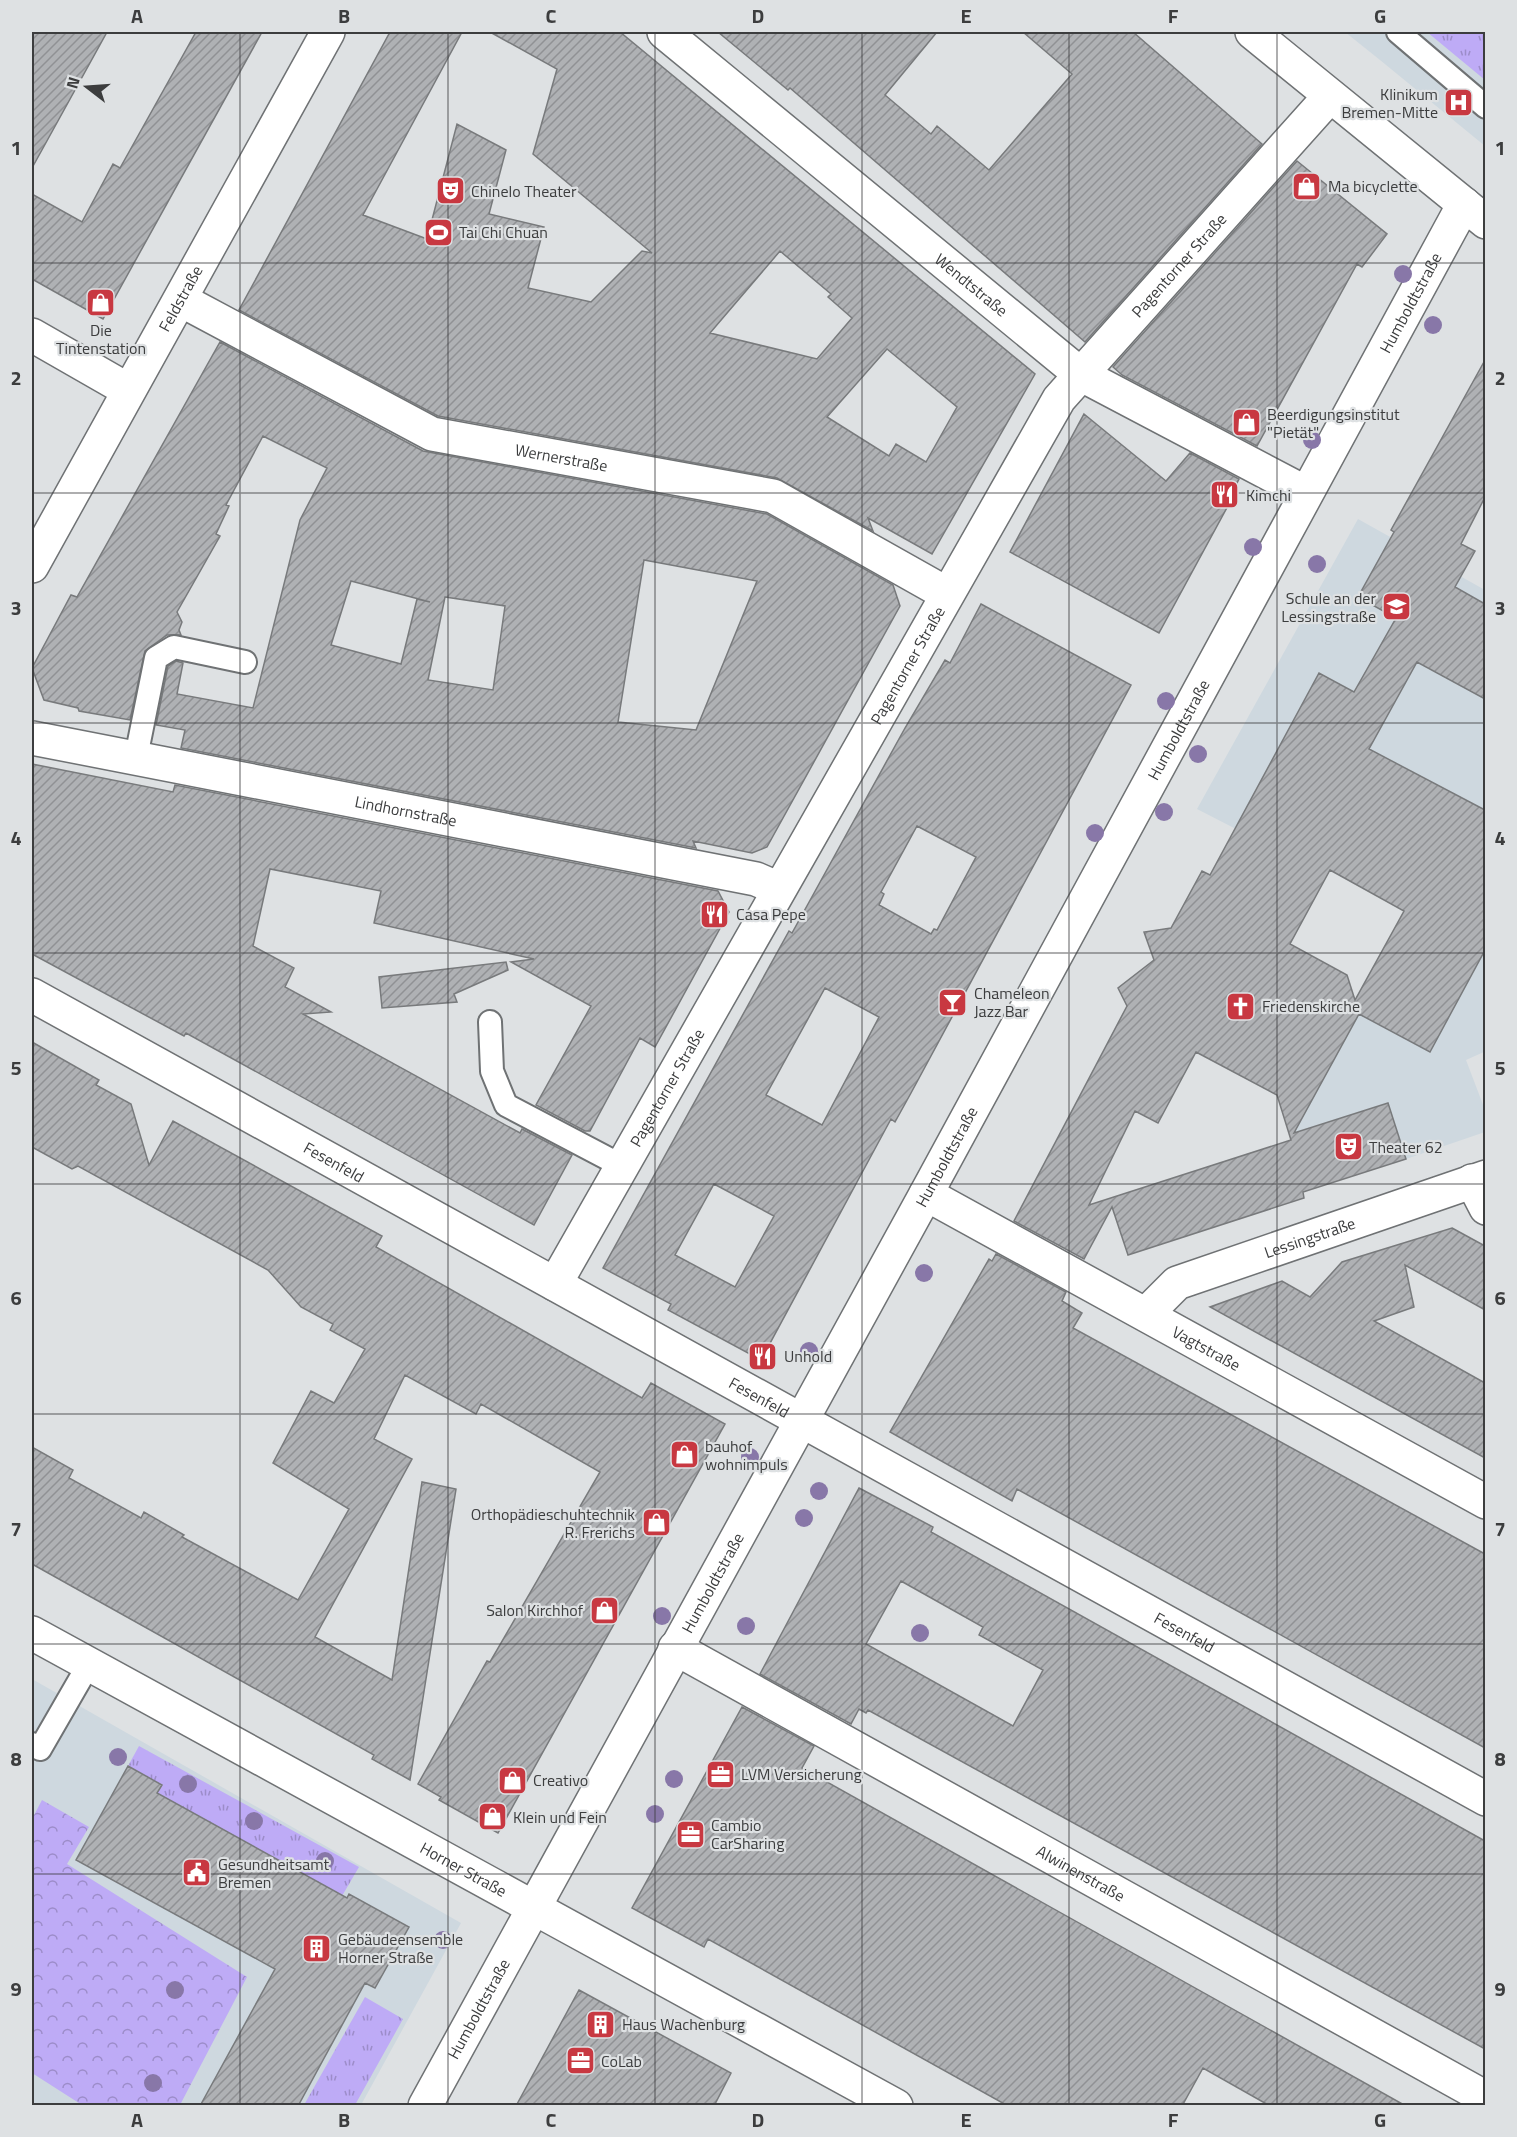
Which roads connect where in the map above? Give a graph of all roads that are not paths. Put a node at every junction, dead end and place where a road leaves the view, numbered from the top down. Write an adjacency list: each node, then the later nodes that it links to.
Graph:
1 (328, 32): 8 (street, Feldstraße)
2 (664, 32): 10 (street, Wendtstraße)
3 (1252, 32): 5 (street)
4 (1398, 32): 6 (lane)
5 (1330, 96): 7 (street); 10 (street, Pagentorner Straße)
6 (1485, 107)
7 (1475, 213): 12 (street, Humboldtstraße)
8 (181, 300): 11 (street, Feldstraße); 14 (street, Wernerstraße)
9 (32, 335): 11 (street)
10 (1080, 374): 12 (street, Wendtstraße); 14 (street, Pagentorner Straße)
11 (128, 390): 13 (street, Feldstraße)
12 (1306, 493): 23 (street, Humboldtstraße)
13 (32, 566)
14 (947, 594): 18 (street, Pagentorner Straße)
15 (245, 662): 17 (lane)
16 (32, 738): 17 (street, Lindhornstraße)
17 (136, 757): 18 (street, Lindhornstraße)
18 (779, 889): 21 (street, Pagentorner Straße)
19 (32, 995): 24 (street, Fesenfeld)
20 (490, 1022): 21 (lane)
21 (622, 1166): 24 (street, Pagentorner Straße)
22 (1481, 1189): 25 (street, Lessingstraße)
23 (926, 1194): 25 (street, Vagtstraße); 26 (street, Humboldtstraße)
24 (555, 1284): 26 (street, Fesenfeld)
25 (1149, 1316): 27 (street, Vagtstraße)
26 (800, 1421): 29 (street, Humboldtstraße); 32 (street, Fesenfeld)
27 (1485, 1502)
28 (32, 1633): 30 (street, Horner Straße)
29 (675, 1648): 33 (street, Humboldtstraße); 34 (street, Alwinenstraße)
30 (89, 1664): 31 (lane); 33 (street, Horner Straße)
31 (32, 1744)
32 (1485, 1799)
33 (533, 1907): 35 (street, Humboldtstraße); 36 (street, Horner Straße)
34 (1485, 2098)
35 (425, 2106)
36 (896, 2106)

